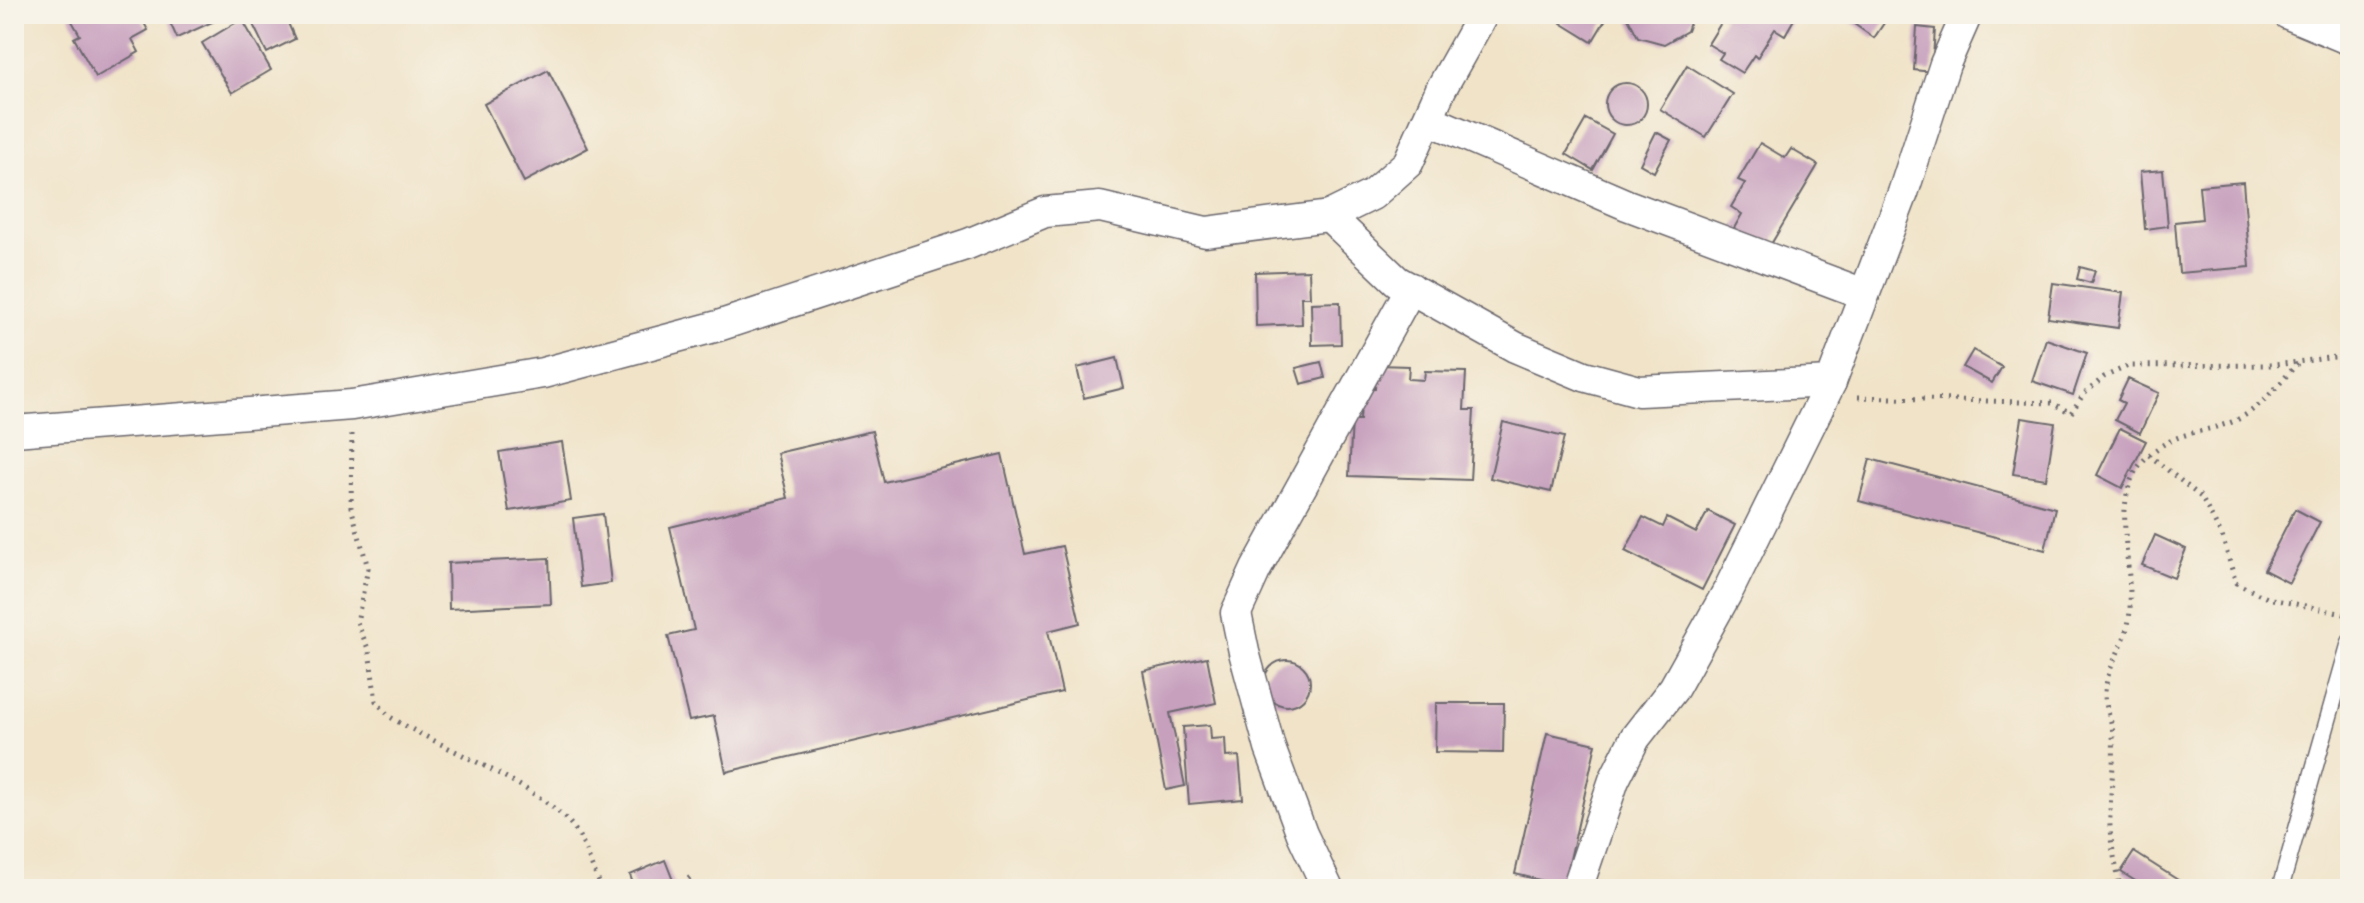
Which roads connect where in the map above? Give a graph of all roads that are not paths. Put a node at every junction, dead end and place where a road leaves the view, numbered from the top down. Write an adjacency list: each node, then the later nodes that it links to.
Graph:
1 (1483, 14): 5 (street)
2 (1967, 14): 8 (street)
3 (2288, 14): 4 (street)
4 (2350, 40)
5 (1430, 120): 6 (street); 8 (street)
6 (1329, 216): 7 (street); 10 (street)
7 (1411, 288): 9 (street); 12 (street)
8 (1864, 294): 9 (street)
9 (1826, 389): 13 (street)
10 (14, 431)
11 (2350, 642): 14 (lane)
12 (1328, 889)
13 (1577, 889)
14 (2280, 889)

